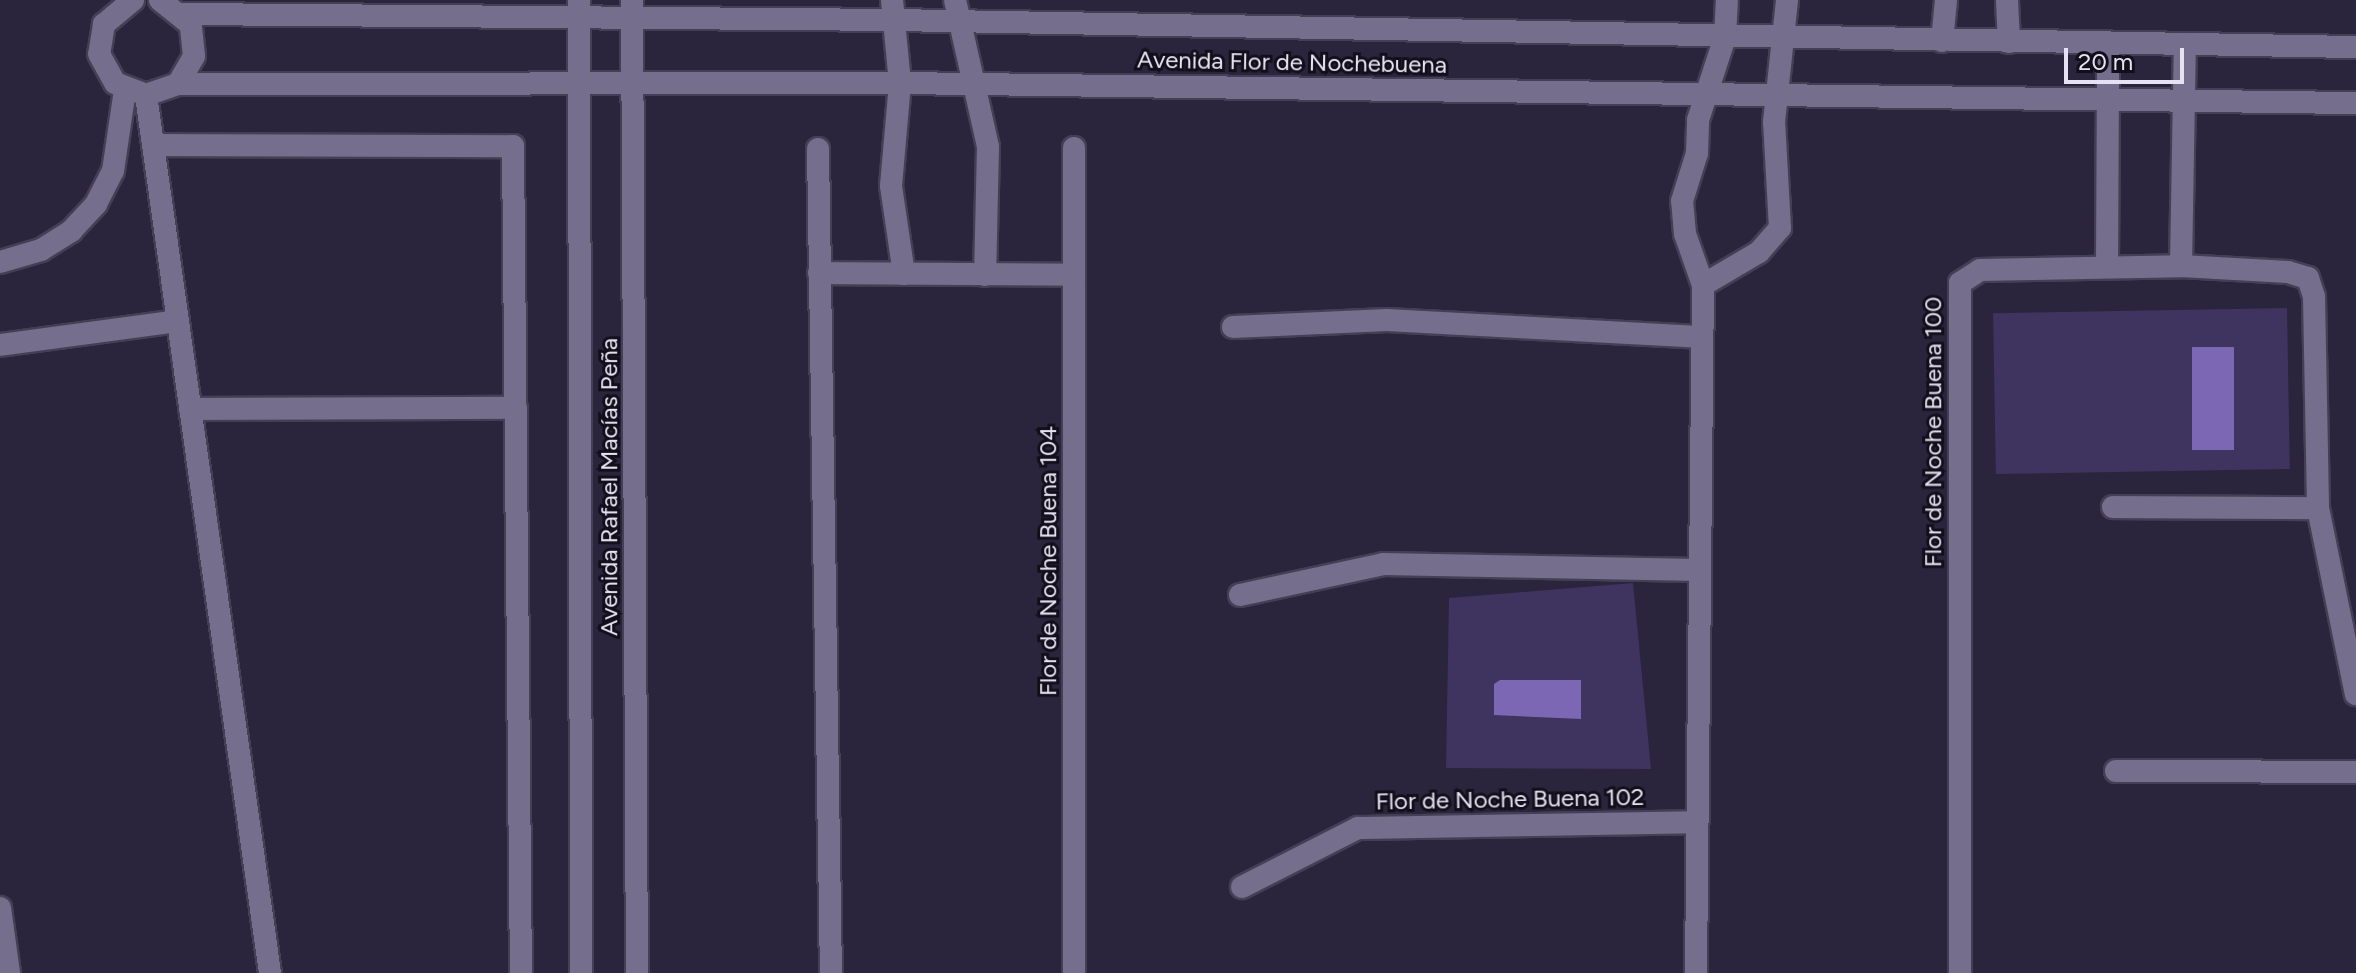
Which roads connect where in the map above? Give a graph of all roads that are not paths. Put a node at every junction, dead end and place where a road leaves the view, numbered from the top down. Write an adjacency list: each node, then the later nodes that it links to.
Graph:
1 (160, 0): 11 (street)
2 (1727, 0): 12 (street)
3 (1787, 0): 13 (street)
4 (1946, 0): 14 (street)
5 (2007, 0): 15 (street)
6 (123, 2): 24 (street)
7 (579, 9): 8 (street, Avenida Flor de Nochebuena); 11 (street, Avenida Flor de Nochebuena); 19 (street, Avenida Rafael Macías Peña)
8 (632, 9): 9 (street, Avenida Flor de Nochebuena); 20 (street, Avenida Rafael Macías Peña)
9 (893, 10): 10 (street, Avenida Flor de Nochebuena); 21 (street)
10 (958, 11): 12 (street, Avenida Flor de Nochebuena); 22 (street)
11 (183, 14): 23 (street)
12 (1725, 37): 13 (street, Avenida Flor de Nochebuena); 25 (street)
13 (1787, 38): 14 (street, Avenida Flor de Nochebuena); 26 (street)
14 (1942, 41): 15 (street, Avenida Flor de Nochebuena)
15 (2009, 42): 16 (street, Avenida Flor de Nochebuena)
16 (2108, 45): 17 (street, Avenida Flor de Nochebuena); 27 (street)
17 (2185, 46): 18 (street, Avenida Flor de Nochebuena); 28 (street)
18 (2356, 47)
19 (580, 83): 20 (street, Avenida Flor de Nochebuena); 23 (street, Avenida Flor de Nochebuena); 60 (street, Avenida Rafael Macías Peña)
20 (633, 83): 21 (street, Avenida Flor de Nochebuena); 61 (street, Avenida Rafael Macías Peña)
21 (900, 83): 22 (street, Avenida Flor de Nochebuena); 37 (street)
22 (976, 83): 25 (street, Avenida Flor de Nochebuena); 38 (street)
23 (178, 84): 24 (street, Avenida Flor de Nochebuena)
24 (136, 92): 30 (street); 33 (street)
25 (1708, 93): 26 (street, Avenida Flor de Nochebuena); 40 (street)
26 (1778, 95): 27 (street, Avenida Flor de Nochebuena); 40 (street)
27 (2108, 97): 28 (street, Avenida Flor de Nochebuena); 35 (street)
28 (2184, 98): 29 (street, Avenida Flor de Nochebuena); 34 (street)
29 (2356, 103)
30 (153, 145): 41 (street); 45 (street)
31 (1074, 148): 39 (street, Flor de Noche Buena 104)
32 (818, 149): 36 (street)
33 (0, 262)
34 (2181, 266): 35 (street, Flor de Noche Buena 100); 48 (street, Flor de Noche Buena 100)
35 (2107, 267): 65 (street, Flor de Noche Buena 100)
36 (819, 273): 37 (street); 62 (street)
37 (904, 274): 38 (street)
38 (985, 275): 39 (street)
39 (1074, 275): 63 (street, Flor de Noche Buena 104)
40 (1703, 285): 43 (street)
41 (177, 321): 44 (street); 46 (street)
42 (1233, 327): 43 (street)
43 (1699, 337): 49 (street)
44 (0, 345)
45 (516, 408): 46 (street); 59 (street)
46 (190, 409): 58 (street)
47 (2113, 507): 48 (street)
48 (2318, 508): 51 (street, Flor de Noche Buena 100)
49 (1698, 570): 50 (street); 54 (street)
50 (1240, 595)
51 (2356, 694)
52 (2116, 771): 53 (street)
53 (2356, 772)
54 (1697, 822): 55 (street, Flor de Noche Buena 102); 64 (street)
55 (1242, 887)
56 (0, 908): 57 (street)
57 (9, 973)
58 (270, 973)
59 (521, 973)
60 (581, 973)
61 (637, 973)
62 (831, 973)
63 (1074, 973)
64 (1696, 973)
65 (1960, 973)

